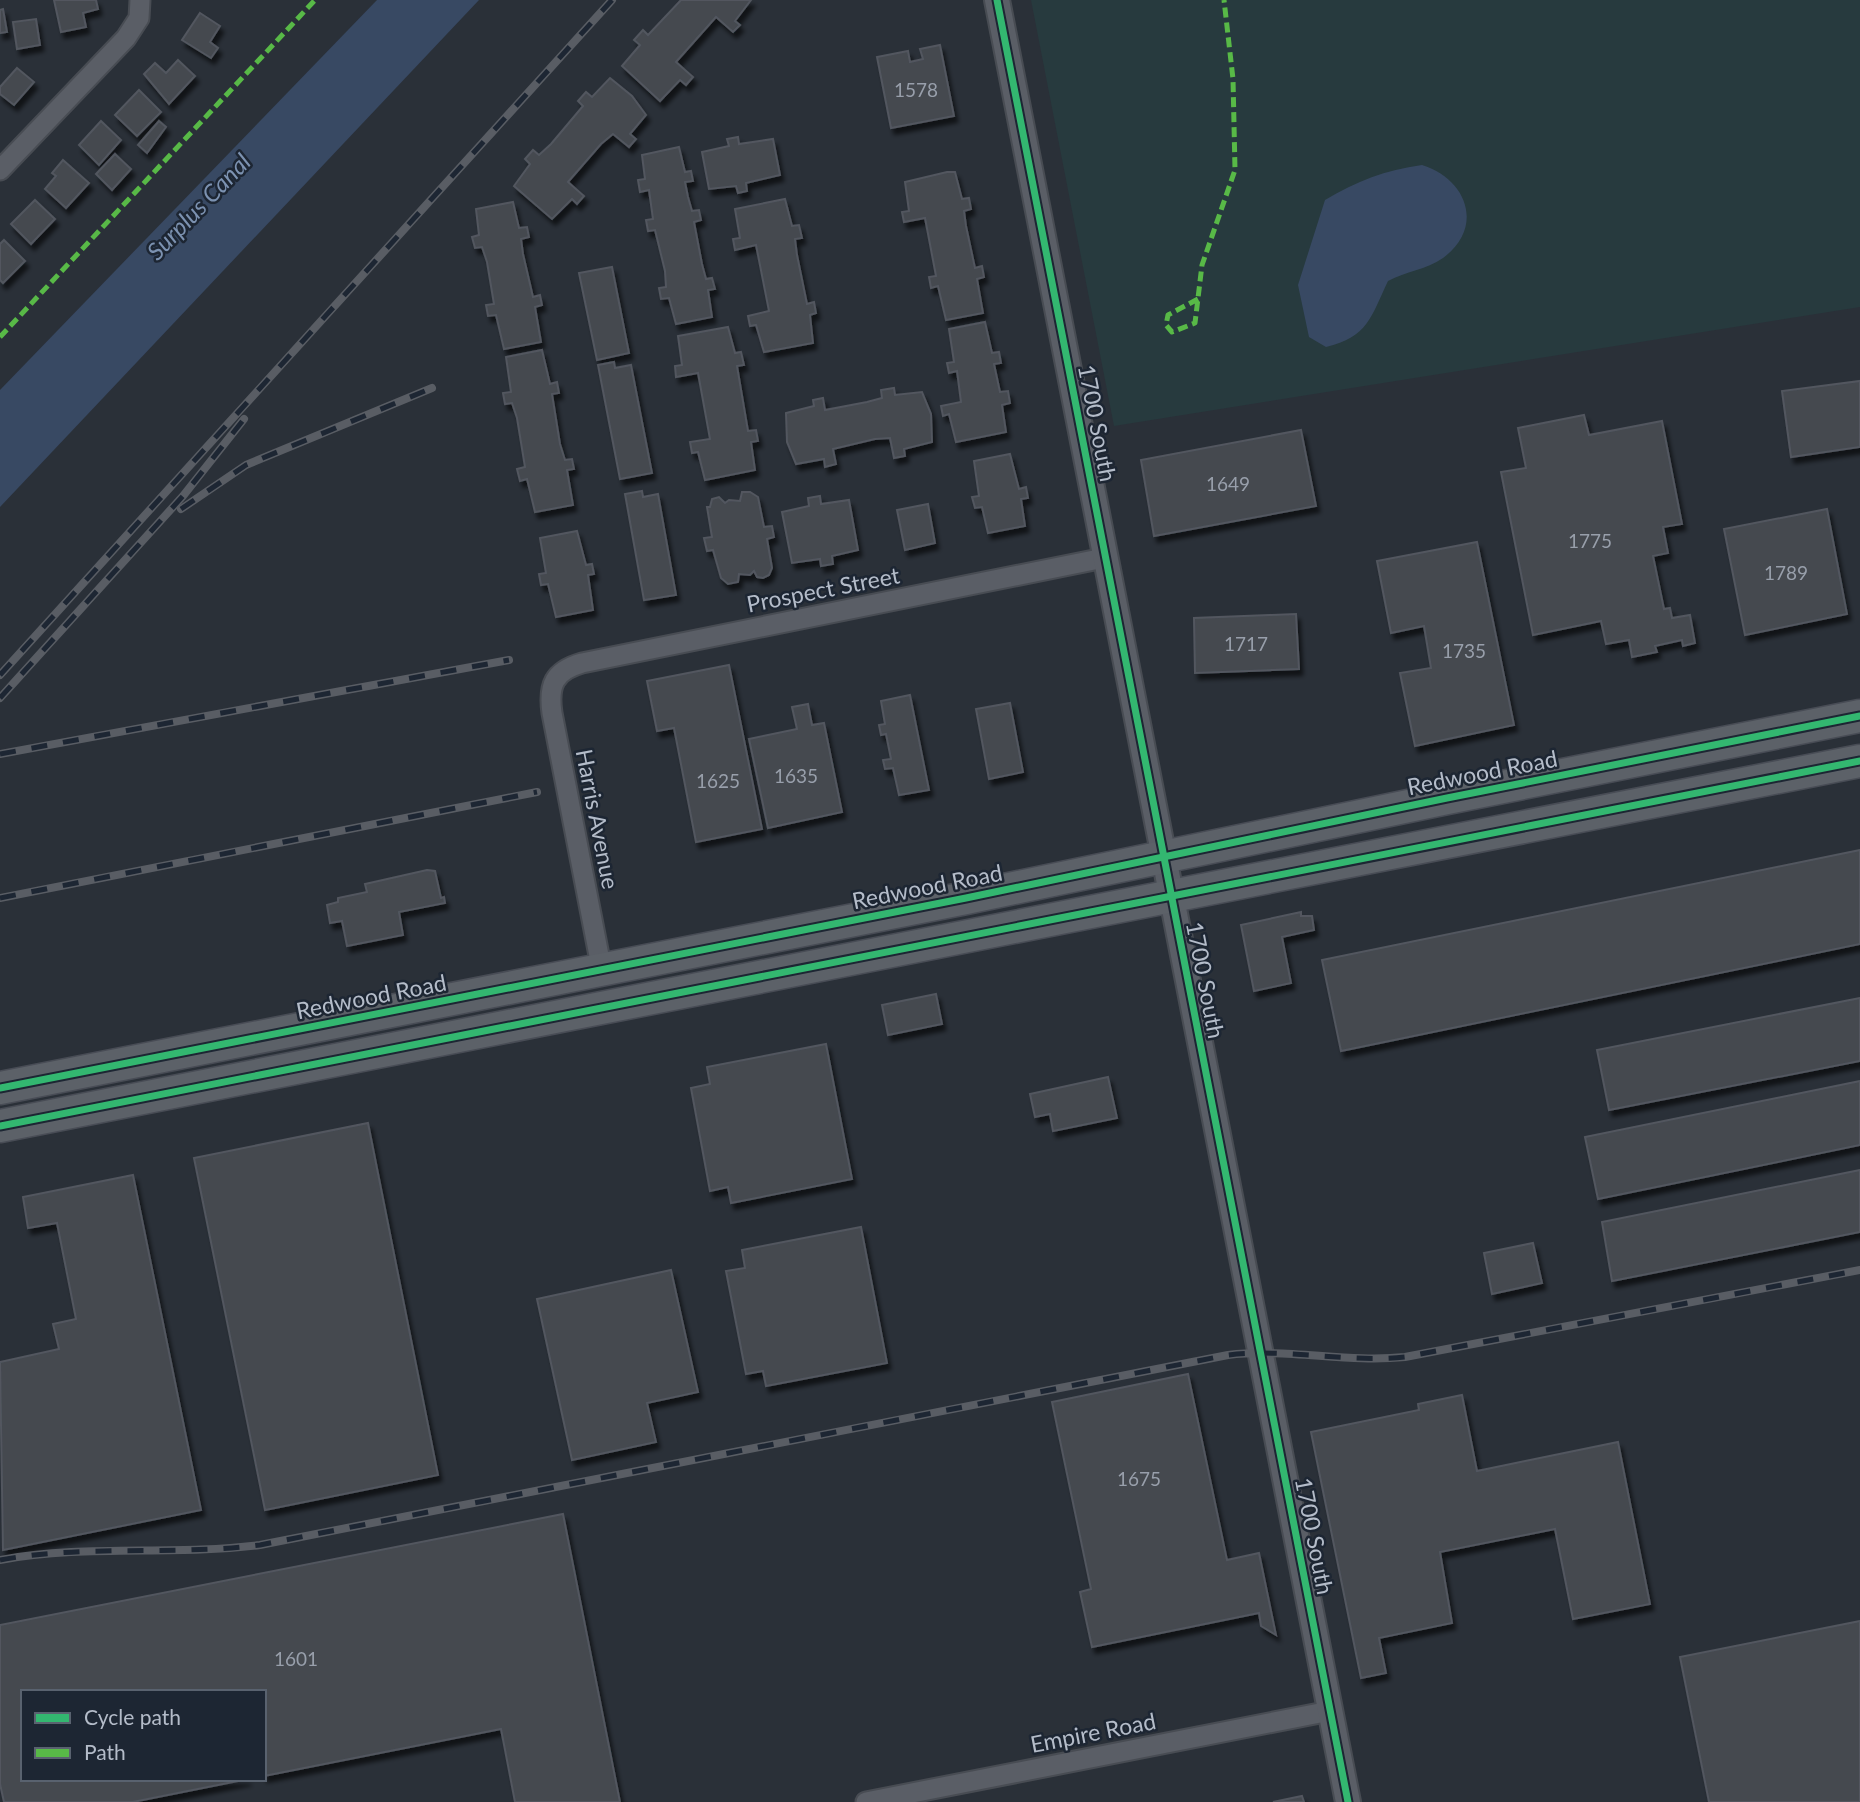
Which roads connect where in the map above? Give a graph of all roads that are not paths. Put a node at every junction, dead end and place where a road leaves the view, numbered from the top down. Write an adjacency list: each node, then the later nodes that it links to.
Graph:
1 (140, 0): 3 (street)
2 (997, 0): 4 (street, 1700 South)
3 (0, 170)
4 (1104, 558): 5 (street, Prospect Street); 8 (street, 1700 South)
5 (555, 678): 10 (street, Harris Avenue)
6 (1860, 716): 8 (main road, Redwood Road)
7 (1860, 761): 9 (main road)
8 (1163, 858): 9 (street, 1700 South); 10 (main road, Redwood Road)
9 (1170, 896): 12 (main road); 13 (street, 1700 South)
10 (602, 971): 11 (main road, Redwood Road)
11 (0, 1088)
12 (0, 1126)
13 (1330, 1711): 14 (street, Empire Road); 15 (street, 1700 South)
14 (866, 1802)
15 (1348, 1802)

